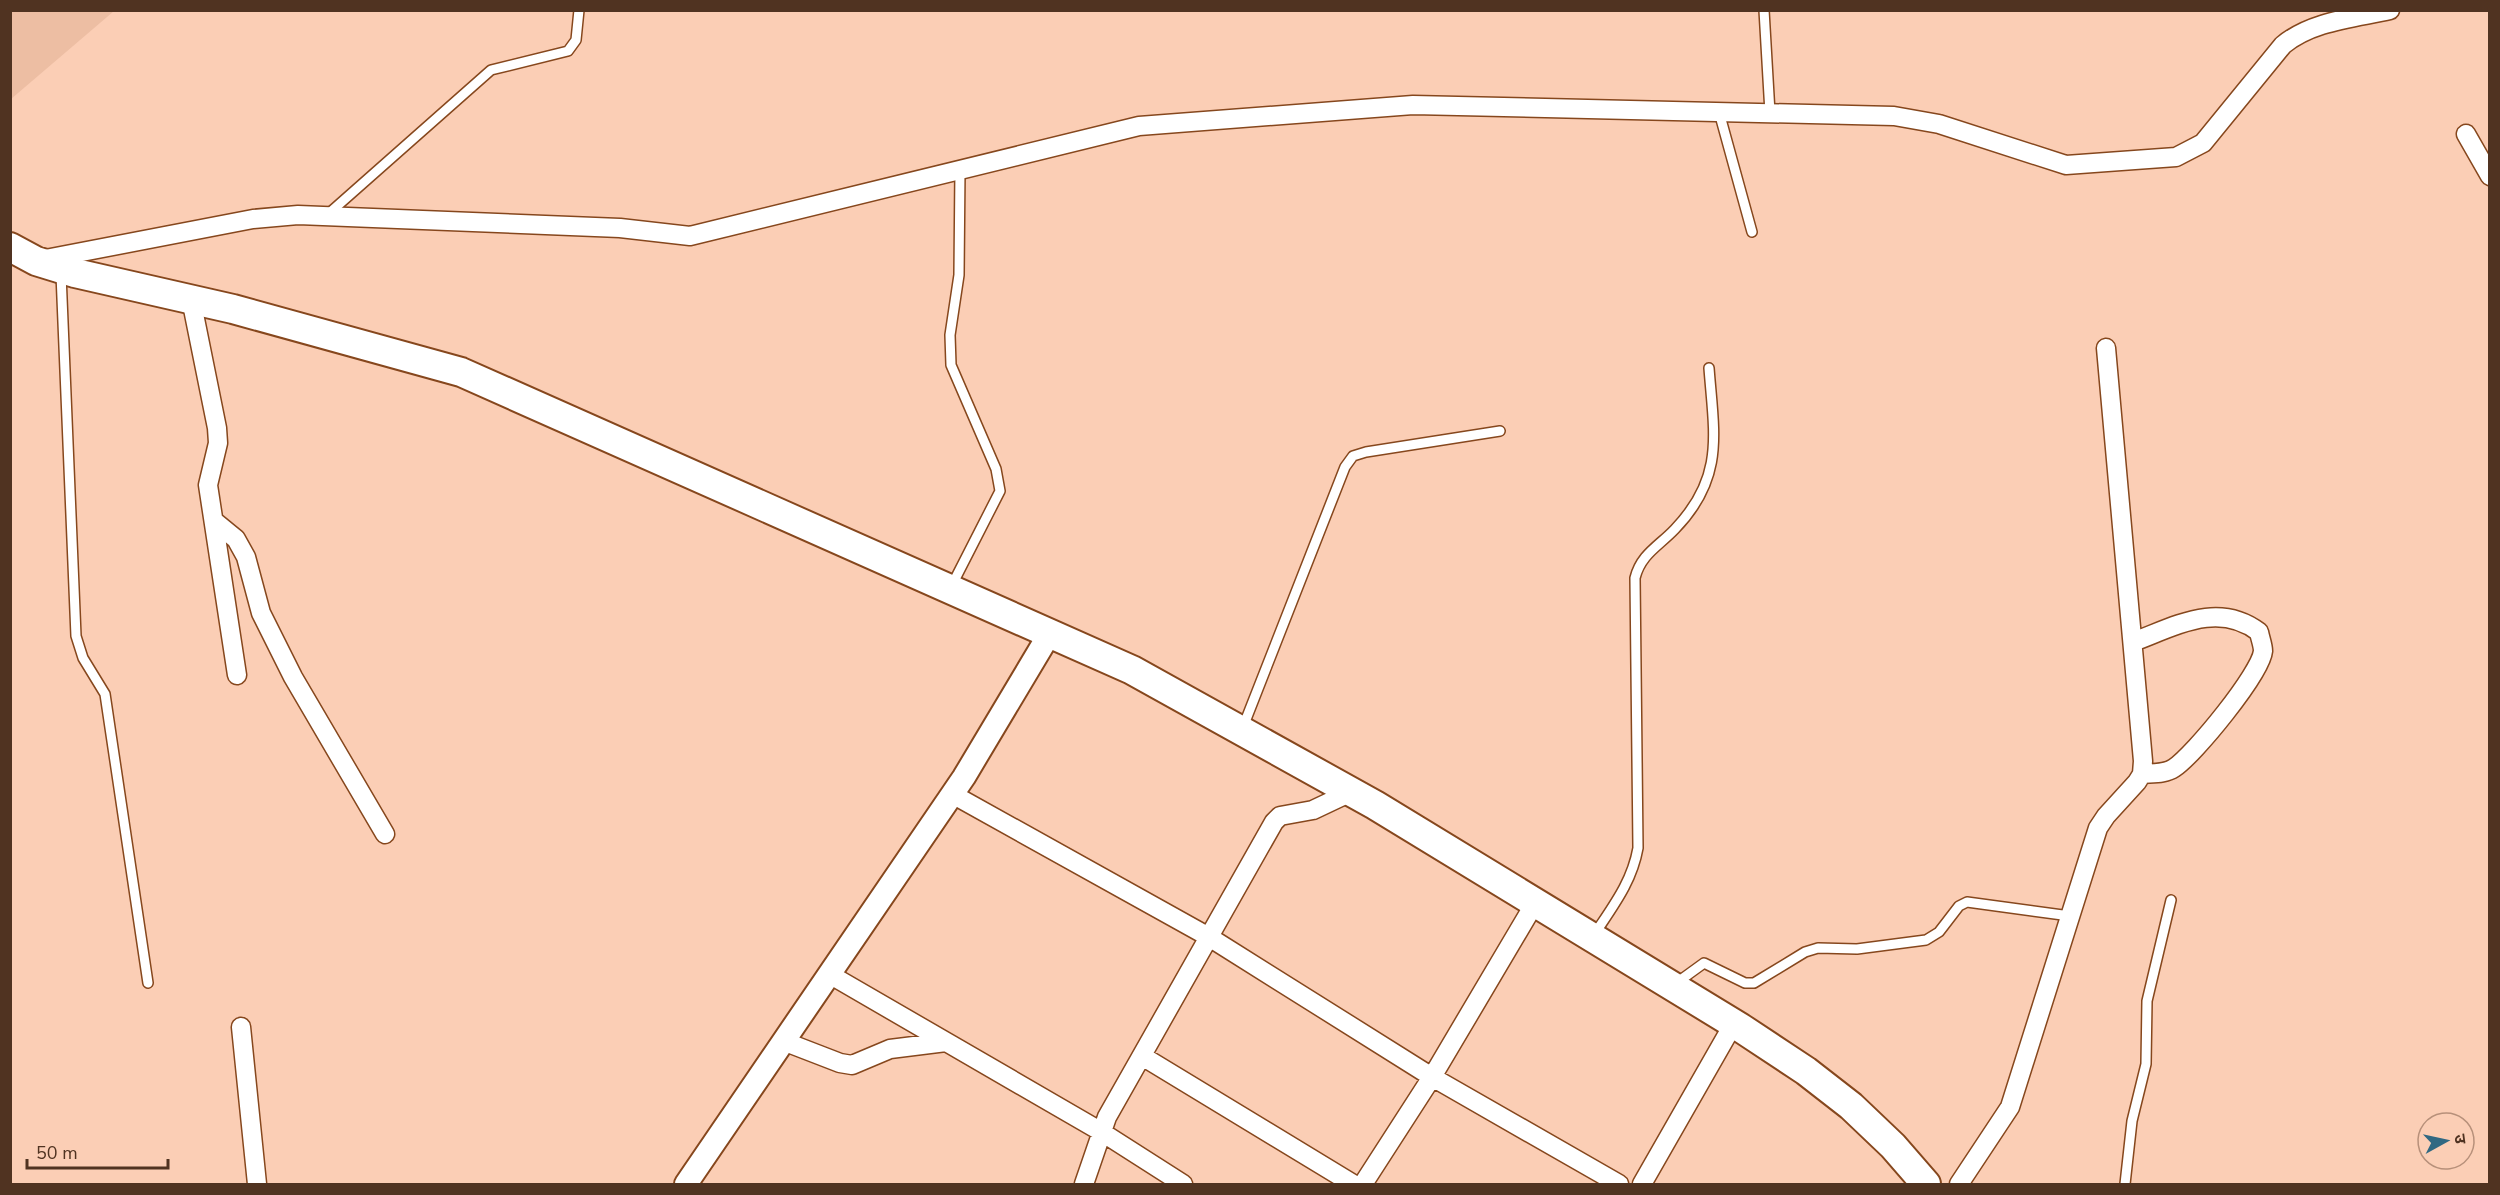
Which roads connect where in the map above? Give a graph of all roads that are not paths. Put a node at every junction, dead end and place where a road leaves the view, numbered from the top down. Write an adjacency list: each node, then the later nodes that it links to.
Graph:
1 (579, 10): 9 (lane)
2 (1764, 10): 5 (lane)
3 (2390, 10): 5 (street)
4 (1719, 112): 5 (street); 7 (street); 10 (lane)
5 (1770, 113)
6 (2466, 134): 8 (street)
7 (960, 168): 9 (street); 18 (lane)
8 (2490, 176)
9 (326, 216): 12 (street)
10 (1752, 232)
11 (10, 247): 12 (highway)
12 (48, 264): 13 (highway); 33 (lane)
13 (191, 299): 17 (street); 18 (highway)
14 (2106, 348): 20 (street)
15 (1709, 368): 31 (lane)
16 (1500, 431): 22 (lane)
17 (214, 521): 21 (street); 26 (street)
18 (949, 590): 19 (highway)
19 (1050, 633): 22 (highway); 25 (street)
20 (2133, 642): 23 (street); 23 (street)
21 (237, 675)
22 (1242, 730): 24 (highway)
23 (2142, 774): 29 (street)
24 (1351, 792): 28 (highway); 30 (street)
25 (952, 794): 30 (street); 32 (street)
26 (385, 834)
27 (2171, 900): 52 (lane)
28 (1535, 903): 31 (highway); 40 (street)
29 (2070, 916): 34 (lane); 51 (street)
30 (1209, 937): 39 (street); 40 (street)
31 (1592, 937): 34 (highway)
32 (829, 974): 37 (street); 38 (street)
33 (148, 984)
34 (1673, 986): 35 (highway)
35 (1734, 1023): 49 (street); 50 (highway)
36 (241, 1027): 42 (street)
37 (783, 1041): 38 (street); 43 (street)
38 (946, 1042): 41 (street)
39 (1142, 1056): 41 (street); 46 (street)
40 (1432, 1077): 47 (street); 48 (street)
41 (1100, 1131): 44 (street); 45 (street)
42 (257, 1185)
43 (686, 1185)
44 (1084, 1185)
45 (1183, 1185)
46 (1353, 1185)
47 (1362, 1185)
48 (1619, 1185)
49 (1642, 1185)
50 (1926, 1185)
51 (1959, 1185)
52 (2126, 1185)

